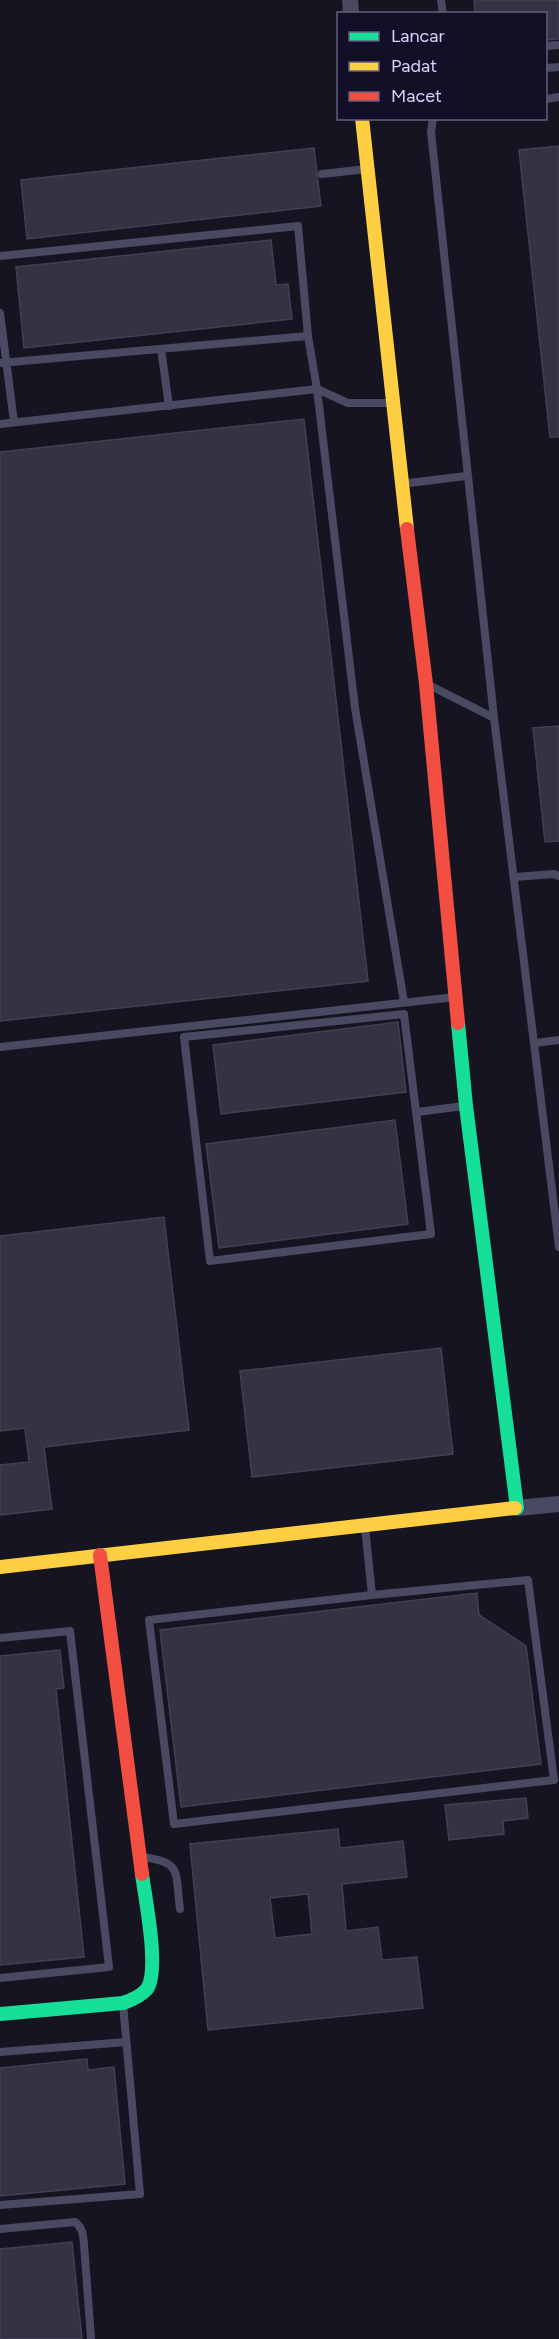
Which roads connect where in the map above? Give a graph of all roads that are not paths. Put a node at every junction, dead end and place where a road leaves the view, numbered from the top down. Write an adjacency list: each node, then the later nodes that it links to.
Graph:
1 (362, 120): 3 (street)
2 (433, 120): 15 (lane)
3 (367, 169): 4 (lane); 11 (street)
4 (322, 174)
5 (0, 256): 7 (lane)
6 (0, 313): 9 (lane)
7 (308, 336): 8 (lane); 10 (lane)
8 (161, 349): 9 (lane); 12 (lane)
9 (3, 363): 13 (lane)
10 (317, 389): 11 (lane); 12 (lane); 22 (lane)
11 (394, 403): 16 (street)
12 (169, 406): 13 (lane)
13 (14, 422): 14 (lane)
14 (0, 424)
15 (466, 476): 16 (lane); 18 (lane)
16 (401, 484): 17 (street)
17 (426, 684): 18 (lane); 21 (street)
18 (494, 718): 20 (lane)
19 (559, 876): 20 (lane)
20 (514, 877): 24 (lane)
21 (456, 997): 22 (lane); 26 (street)
22 (404, 1002): 25 (lane)
23 (559, 1040): 24 (lane)
24 (535, 1043): 28 (lane)
25 (0, 1047)
26 (466, 1106): 27 (lane); 30 (street)
27 (417, 1112): 27 (lane)
28 (559, 1246)
29 (559, 1504): 30 (street)
30 (517, 1508): 31 (street)
31 (364, 1527): 32 (street); 34 (lane)
32 (100, 1555): 33 (street); 36 (street)
33 (0, 1567)
34 (372, 1594): 34 (lane)
35 (0, 1638): 38 (lane)
36 (140, 1857): 37 (lane); 39 (street)
37 (180, 1909)
38 (0, 1978)
39 (123, 2003): 40 (street); 41 (lane)
40 (0, 2014)
41 (126, 2042): 42 (lane); 43 (lane)
42 (0, 2052)
43 (0, 2205)
44 (0, 2229): 45 (lane)
45 (91, 2339)

